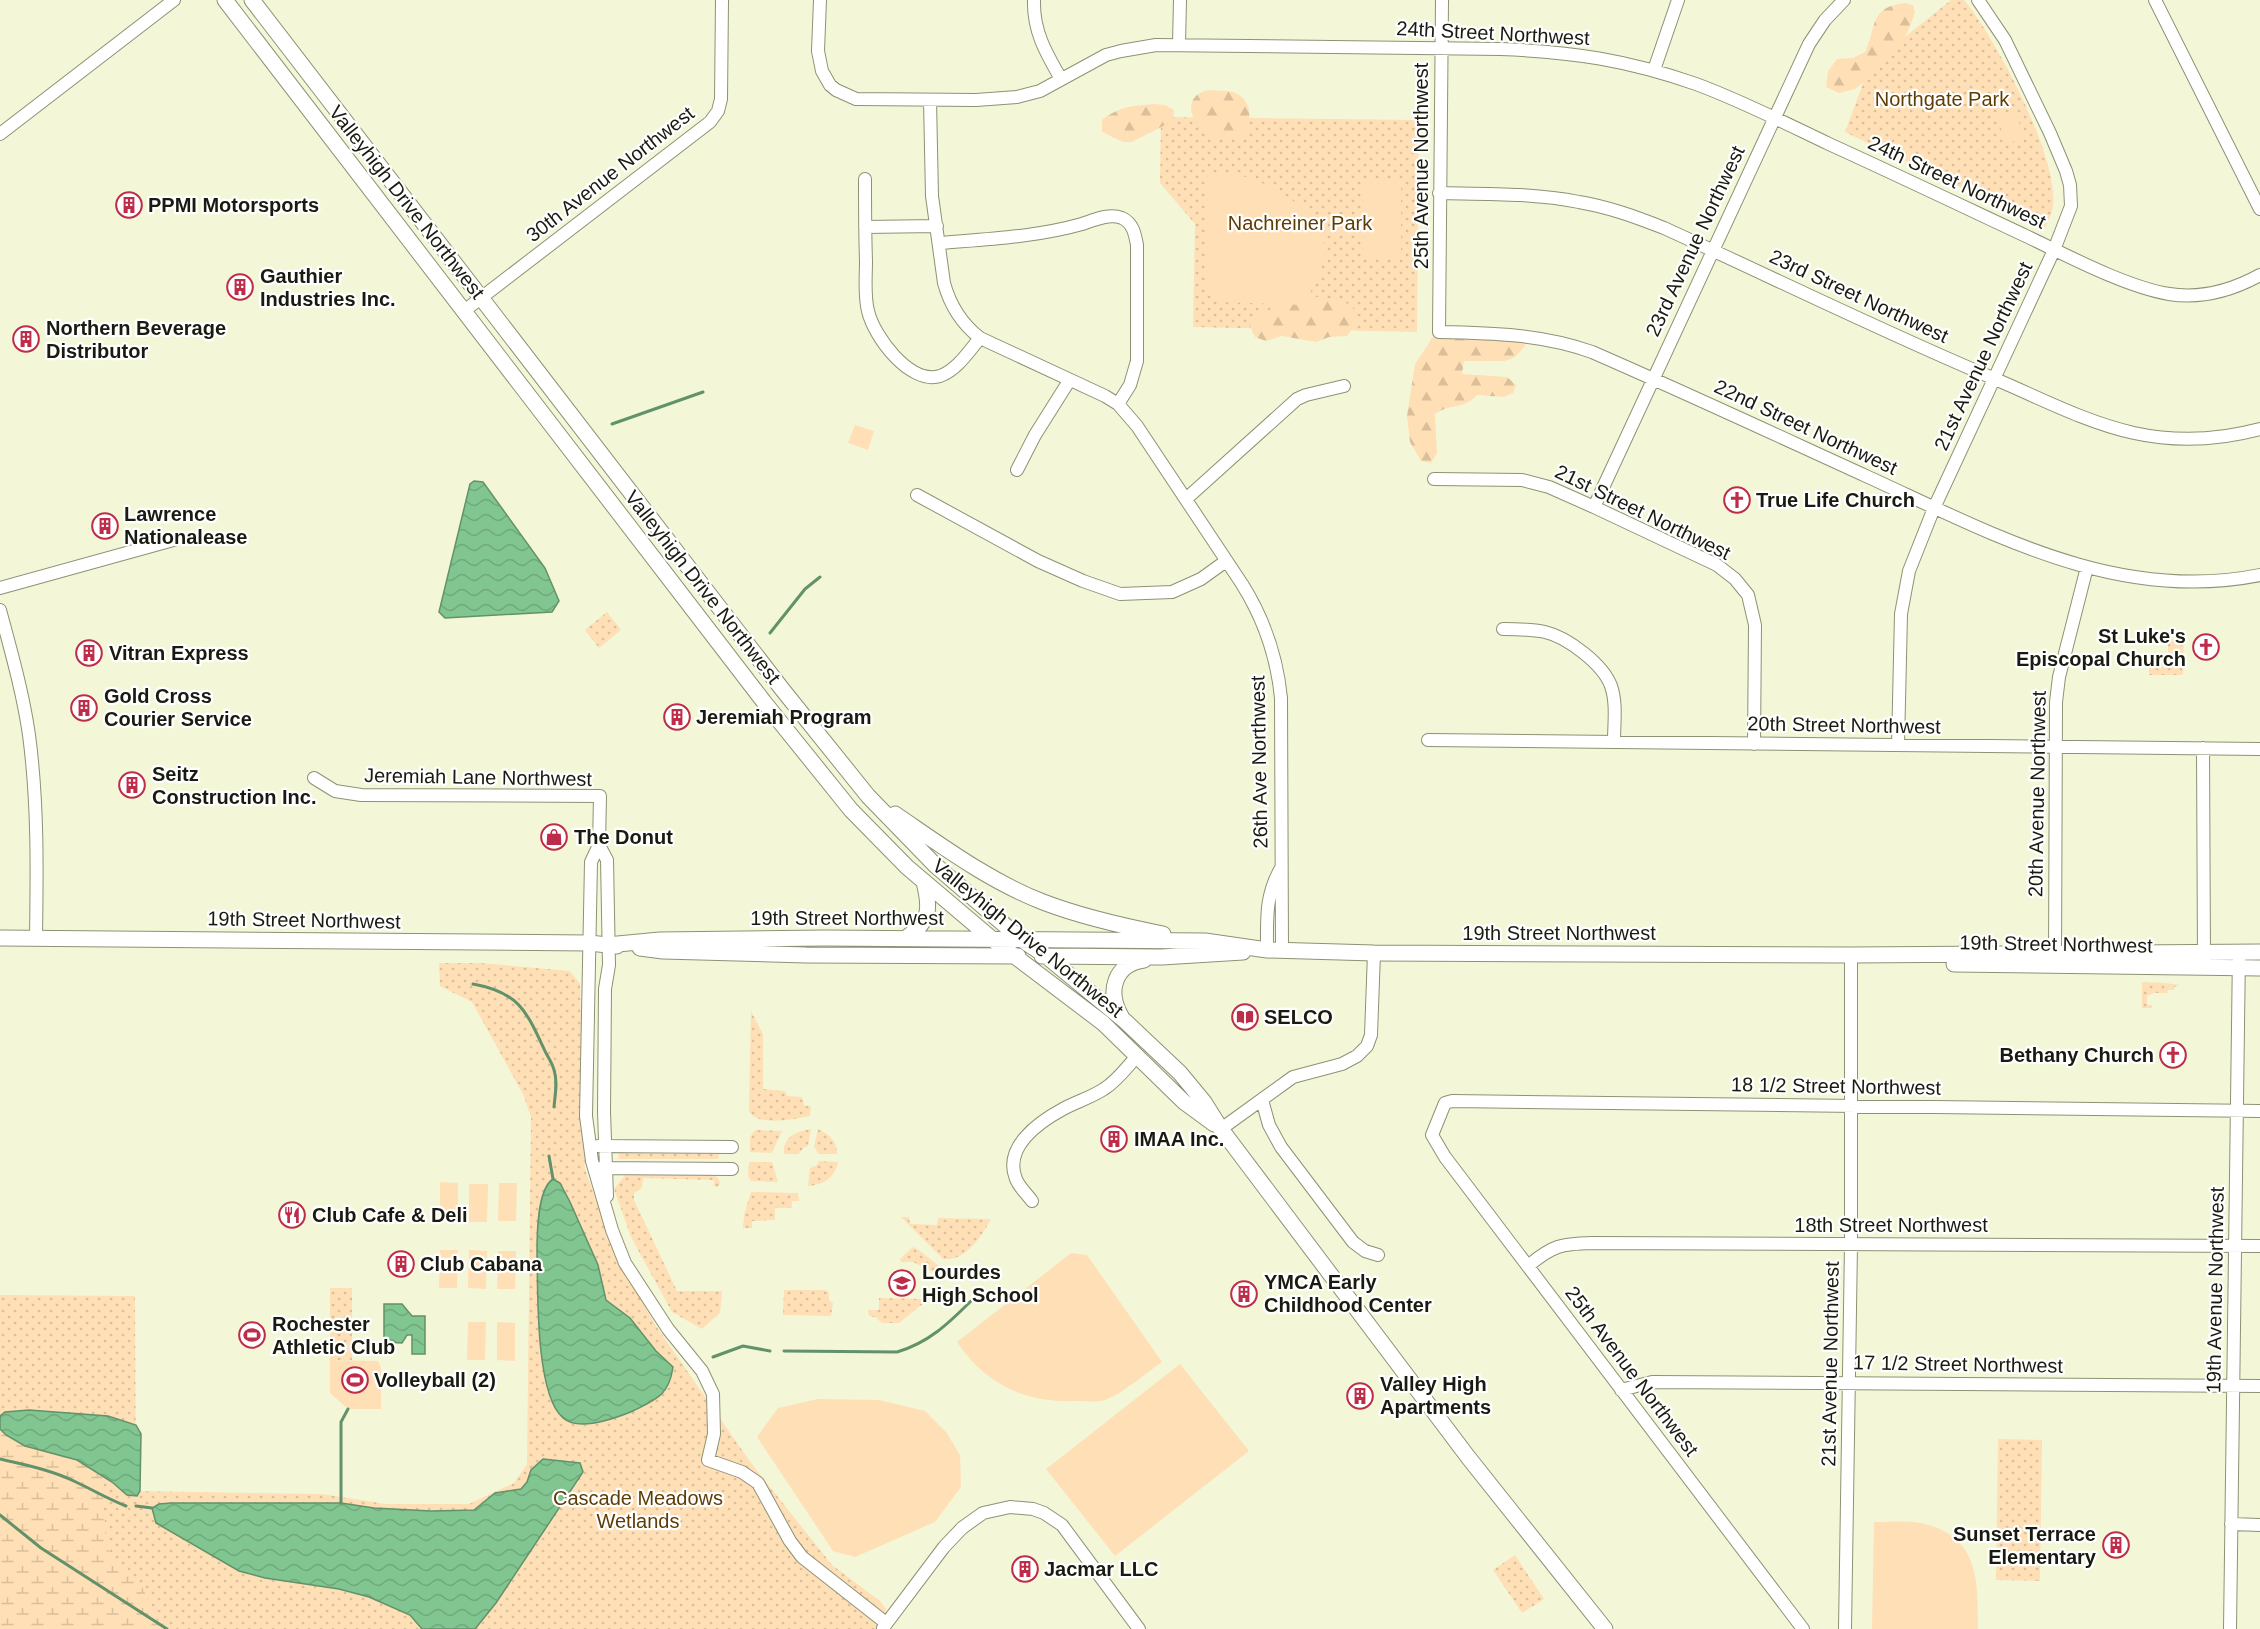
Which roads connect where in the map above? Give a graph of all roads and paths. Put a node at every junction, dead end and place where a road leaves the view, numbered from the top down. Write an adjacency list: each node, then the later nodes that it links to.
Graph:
1 (174, 0): 19 (street)
2 (225, 0): 30 (main road, Valleyhigh Drive Northwest)
3 (252, 0): 29 (main road, Valleyhigh Drive Northwest)
4 (722, 0): 29 (street, 30th Avenue Northwest)
5 (820, 0): 17 (street, 24th Street Northwest)
6 (1034, 0): 16 (street)
7 (1180, 0): 13 (street)
8 (1442, 0): 14 (street, 25th Avenue Northwest)
9 (1678, 0): 15 (street)
10 (1844, 0): 18 (street, 23rd Avenue Northwest)
11 (1978, 0): 27 (street, 21st Avenue Northwest)
12 (2155, 0): 22 (street)
13 (1179, 44): 14 (street, 24th Street Northwest); 16 (street, 24th Street Northwest)
14 (1441, 48): 15 (street, 24th Street Northwest); 21 (street, 25th Avenue Northwest)
15 (1654, 70): 18 (street, 24th Street Northwest)
16 (1061, 79): 17 (street, 24th Street Northwest)
17 (930, 100): 23 (street)
18 (1774, 118): 26 (street, 23rd Avenue Northwest); 27 (street, 24th Street Northwest)
19 (0, 134)
20 (865, 178): 24 (street)
21 (1439, 193): 26 (street, 23rd Street Northwest); 31 (street, 25th Avenue Northwest)
22 (2260, 209)
23 (937, 226): 24 (street); 25 (street)
24 (865, 227): 32 (street)
25 (940, 243): 32 (street); 37 (street)
26 (1713, 250): 33 (street, 23rd Avenue Northwest); 34 (street, 23rd Street Northwest)
27 (2054, 250): 28 (street, 24th Street Northwest); 34 (street, 21st Avenue Northwest)
28 (2260, 275)
29 (481, 298): 30 (street, 30th Avenue Northwest); 60 (main road, Valleyhigh Drive Northwest)
30 (464, 311): 62 (main road, Valleyhigh Drive Northwest)
31 (1439, 332): 33 (street, 22nd Street Northwest)
32 (980, 338): 35 (street)
33 (1653, 378): 43 (street, 23rd Avenue Northwest); 44 (street, 22nd Street Northwest)
34 (1995, 379): 38 (street, 23rd Street Northwest); 44 (street, 21st Avenue Northwest)
35 (1069, 381): 37 (street); 39 (street)
36 (1344, 386): 42 (street)
37 (1118, 404): 42 (street, 26th Ave Northwest)
38 (2260, 429)
39 (1017, 470)
40 (1434, 479): 43 (street, 21st Street Northwest)
41 (917, 495): 46 (street)
42 (1186, 499): 46 (street, 26th Ave Northwest)
43 (1594, 507): 54 (street, 21st Street Northwest)
44 (1934, 508): 47 (street, 22nd Street Northwest); 55 (street, 21st Avenue Northwest)
45 (177, 539): 49 (street)
46 (1226, 561): 71 (street, 26th Ave Northwest)
47 (2087, 567): 48 (street, 22nd Street Northwest); 56 (street, 20th Avenue Northwest)
48 (2260, 575)
49 (0, 588)
50 (0, 610): 64 (street)
51 (1503, 629): 53 (street)
52 (1428, 740): 53 (street, 20th Street Northwest)
53 (1614, 741): 54 (street, 20th Street Northwest)
54 (1754, 744): 55 (street, 20th Street Northwest)
55 (1898, 745): 56 (street, 20th Street Northwest)
56 (2055, 748): 57 (street, 20th Street Northwest); 80 (street, 20th Avenue Northwest)
57 (2204, 748): 58 (street, 20th Street Northwest); 72 (street)
58 (2260, 749)
59 (314, 778): 61 (street, Jeremiah Lane Northwest)
60 (868, 796): 67 (main road, Valleyhigh Drive Northwest); 68 (main road)
61 (599, 845): 69 (street, Jeremiah Lane Northwest); 70 (street, Jeremiah Lane Northwest)
62 (924, 882): 65 (main road); 66 (main road, Valleyhigh Drive Northwest)
63 (0, 938): 64 (main road, 19th Street Northwest)
64 (36, 938): 69 (main road, 19th Street Northwest)
65 (906, 938): 66 (main road, 19th Street Northwest); 70 (main road, 19th Street Northwest)
66 (992, 939): 67 (main road, 19th Street Northwest); 77 (main road, Valleyhigh Drive Northwest)
67 (1022, 940): 68 (main road, 19th Street Northwest); 78 (main road, Valleyhigh Drive Northwest)
68 (1205, 941): 71 (main road, 19th Street Northwest)
69 (589, 943): 70 (main road, 19th Street Northwest); 93 (street, Jeremiah Lane Northwest)
70 (607, 945): 77 (main road, 19th Street Northwest); 92 (street, Jeremiah Lane Northwest)
71 (1274, 950): 75 (main road, 19th Street Northwest); 79 (main road, 19th Street Northwest)
72 (2204, 951): 73 (main road, 19th Street Northwest); 80 (main road, 19th Street Northwest); 81 (street)
73 (2240, 951): 74 (main road, 19th Street Northwest); 82 (street, 19th Avenue Northwest)
74 (2260, 951)
75 (1374, 953): 76 (main road, 19th Street Northwest); 86 (street)
76 (1851, 955): 80 (main road, 19th Street Northwest); 87 (street, 21st Avenue Northwest)
77 (1016, 956): 78 (main road, 19th Street Northwest); 85 (main road, Valleyhigh Drive Northwest)
78 (1046, 956): 79 (main road, 19th Street Northwest); 84 (main road, Valleyhigh Drive Northwest)
79 (1162, 957): 84 (main road)
80 (2055, 960): 81 (main road, 19th Street Northwest)
81 (2204, 968): 82 (main road, 19th Street Northwest)
82 (2239, 968): 83 (main road, 19th Street Northwest); 88 (street, 19th Avenue Northwest)
83 (2260, 968)
84 (1125, 1021): 90 (main road, Valleyhigh Drive Northwest)
85 (1137, 1056): 90 (main road, Valleyhigh Drive Northwest); 97 (street)
86 (1262, 1100): 90 (street); 101 (street)
87 (1851, 1106): 88 (street, 18 1/2 Street Northwest); 91 (street, 18 1/2 Street Northwest); 98 (street, 21st Avenue Northwest)
88 (2238, 1111): 89 (street, 18 1/2 Street Northwest); 99 (street, 19th Avenue Northwest)
89 (2260, 1111)
90 (1221, 1129): 111 (main road, Valleyhigh Drive Northwest)
91 (1432, 1135): 102 (street, 25th Avenue Northwest)
92 (606, 1145): 93 (street); 94 (street); 95 (street, Jeremiah Lane Northwest)
93 (589, 1147): 95 (street, Jeremiah Lane Northwest)
94 (732, 1147)
95 (599, 1168): 96 (street); 109 (street)
96 (732, 1169)
97 (1032, 1201)
98 (1851, 1245): 99 (street, 18th Street Northwest); 102 (street, 18th Street Northwest); 103 (street, 21st Avenue Northwest)
99 (2235, 1246): 100 (street, 18th Street Northwest); 104 (street, 19th Avenue Northwest)
100 (2260, 1246)
101 (1378, 1256)
102 (1528, 1266): 106 (street, 25th Avenue Northwest)
103 (1850, 1383): 104 (street, 17 1/2 Street Northwest); 106 (street, 17 1/2 Street Northwest); 113 (street, 21st Avenue Northwest)
104 (2232, 1386): 105 (street, 17 1/2 Street Northwest); 107 (street, 19th Avenue Northwest)
105 (2260, 1386)
106 (1622, 1390): 112 (street, 25th Avenue Northwest)
107 (2231, 1524): 108 (street); 114 (street, 19th Avenue Northwest)
108 (2260, 1525)
109 (884, 1626): 110 (street)
110 (1139, 1629)
111 (1605, 1629)
112 (1803, 1629)
113 (1845, 1629)
114 (2230, 1629)

